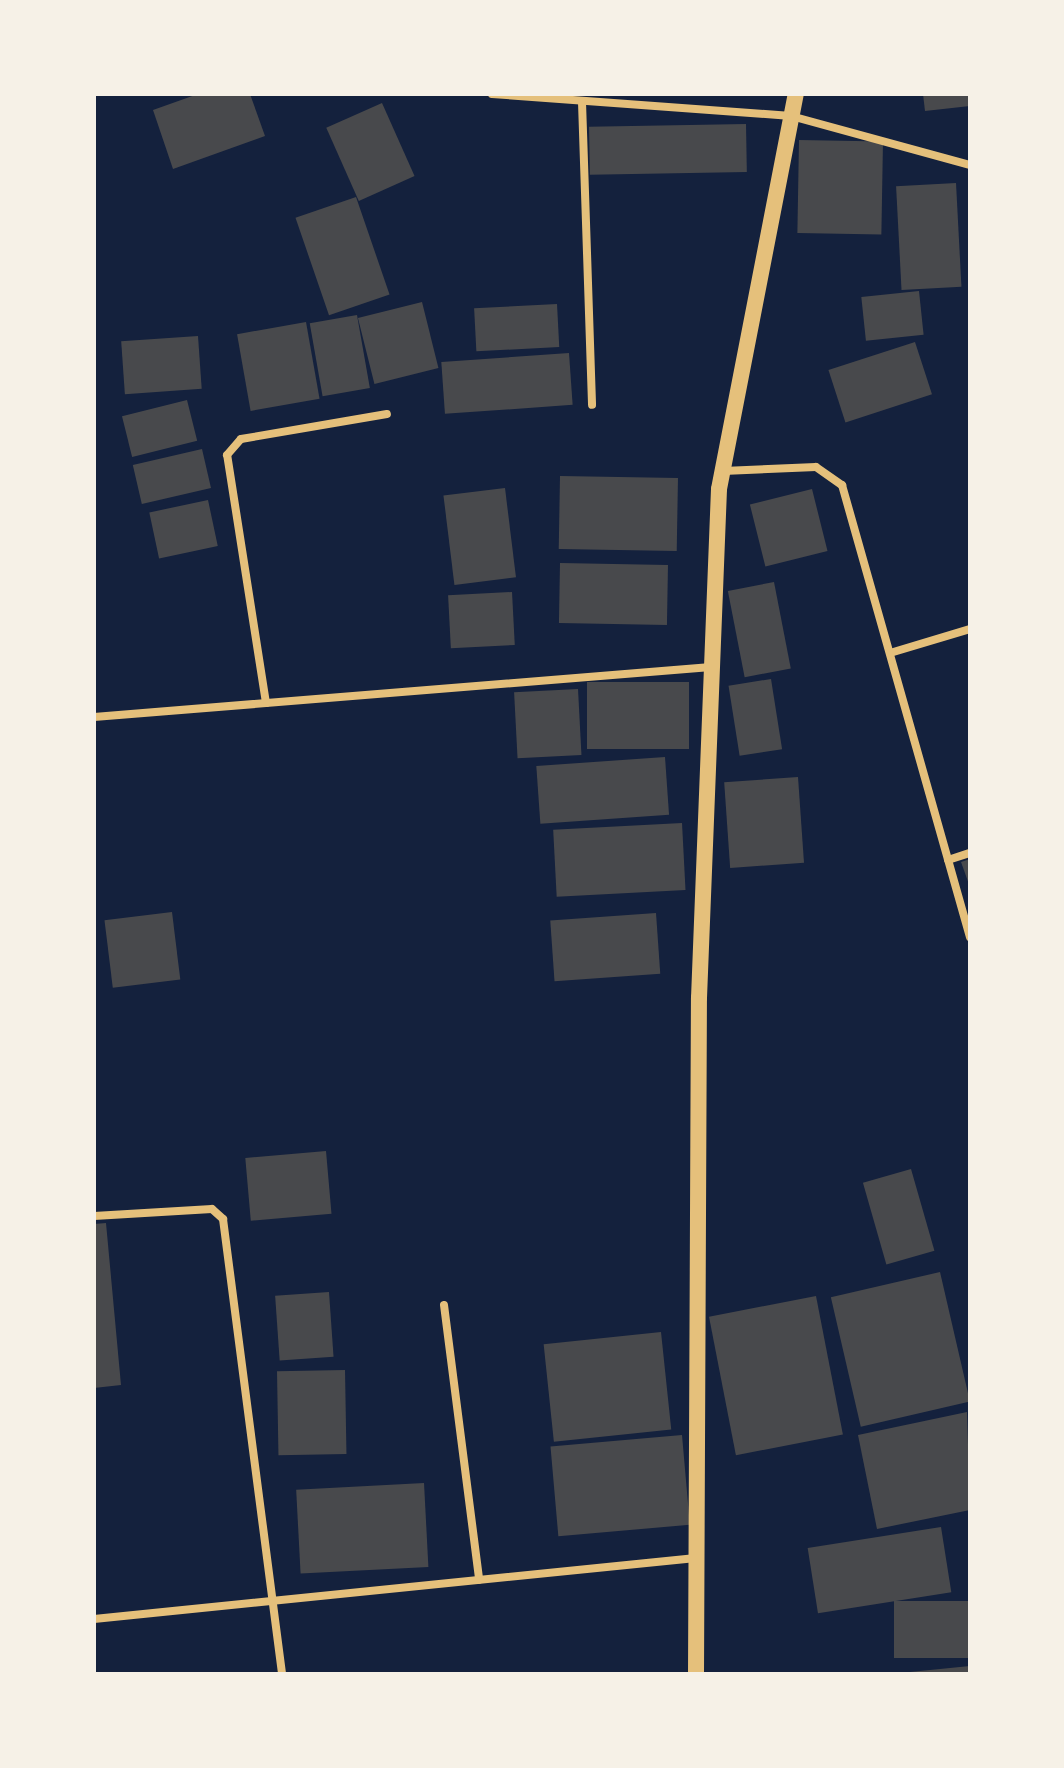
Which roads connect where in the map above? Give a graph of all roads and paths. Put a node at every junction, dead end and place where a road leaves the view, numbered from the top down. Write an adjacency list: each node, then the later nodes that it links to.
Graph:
1 (492, 94): 3 (street)
2 (796, 94): 4 (main road)
3 (582, 102): 4 (street); 6 (street)
4 (791, 116): 5 (street); 8 (main road)
5 (970, 165)
6 (592, 405)
7 (387, 414): 12 (street)
8 (722, 471): 10 (street); 11 (main road)
9 (970, 629): 10 (street)
10 (890, 653): 15 (street)
11 (711, 667): 12 (street); 19 (main road)
12 (266, 703): 13 (street)
13 (94, 717)
14 (970, 853): 15 (street)
15 (948, 860): 16 (street)
16 (970, 937)
17 (94, 1216): 21 (street)
18 (444, 1305): 20 (street)
19 (697, 1558): 20 (street); 24 (main road)
20 (479, 1580): 21 (street)
21 (275, 1601): 22 (street); 23 (street)
22 (94, 1619)
23 (282, 1674)
24 (696, 1674)

